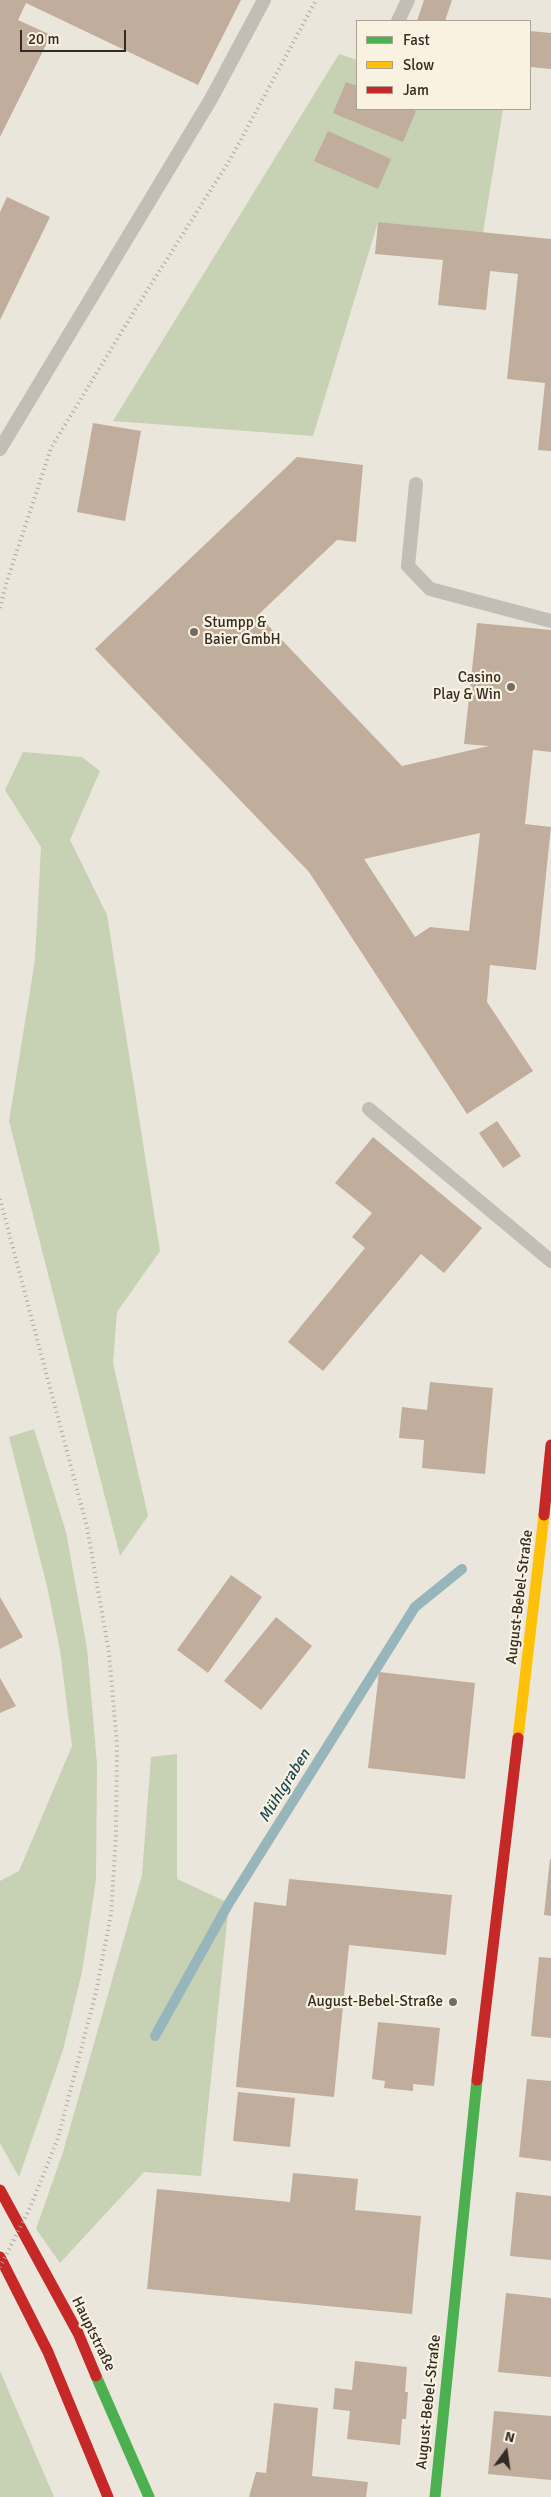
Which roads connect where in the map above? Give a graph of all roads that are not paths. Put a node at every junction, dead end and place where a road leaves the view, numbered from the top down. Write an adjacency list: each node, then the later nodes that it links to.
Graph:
1 (264, 0): 4 (lane)
2 (408, 0): 3 (lane)
3 (398, 20)
4 (0, 449)
5 (416, 484): 6 (lane)
6 (551, 621)
7 (369, 1109): 8 (lane)
8 (551, 1261)
9 (551, 1445): 14 (street, August-Bebel-Straße)
10 (0, 2190): 13 (street, Hauptstraße)
11 (0, 2257): 12 (street)
12 (108, 2497)
13 (149, 2497)
14 (435, 2497)

